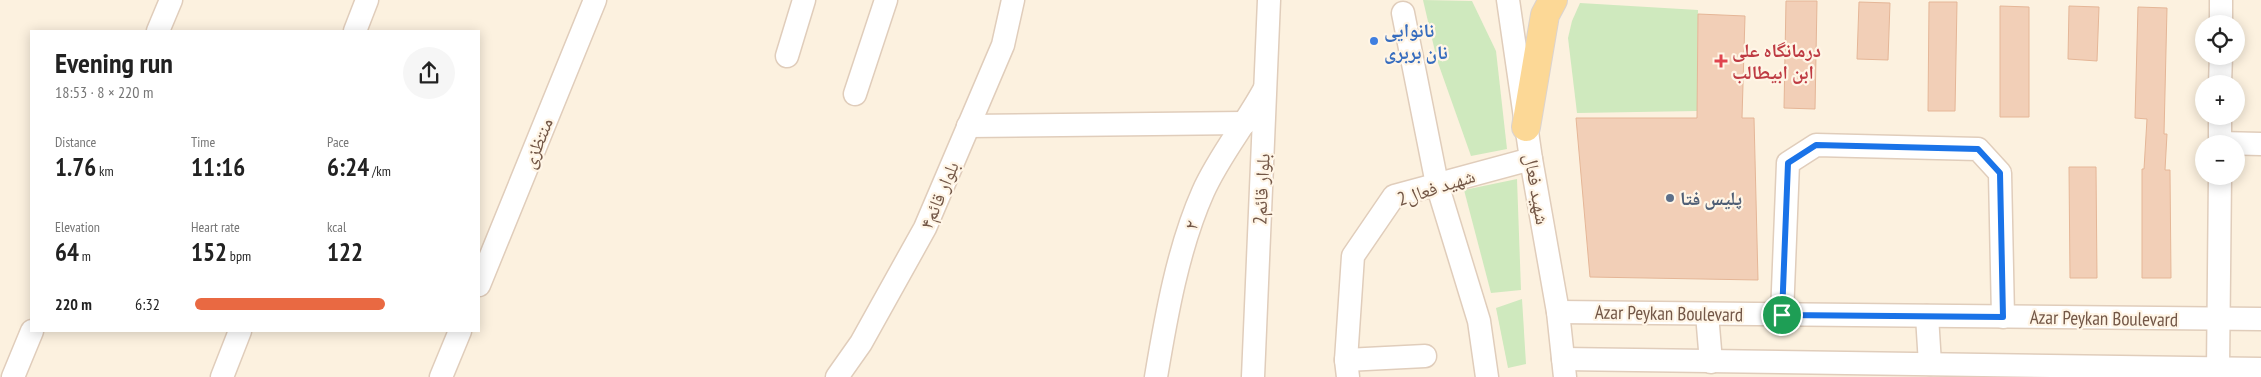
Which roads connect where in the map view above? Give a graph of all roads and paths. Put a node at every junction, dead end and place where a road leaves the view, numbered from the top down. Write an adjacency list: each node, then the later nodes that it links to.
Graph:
1 (171, 0): 13 (street)
2 (367, 0): 14 (street)
3 (596, 0): 26 (street, منتظزی)
4 (804, 0): 15 (street)
5 (886, 0): 17 (street)
6 (1013, 0): 19 (street, بلوار قائم۴)
7 (1269, 0): 16 (street, 2بلوار قائم)
8 (1508, 0): 20 (street, شهید فعال)
9 (1553, 0): 20 (main road)
10 (2221, 0): 12 (street)
11 (1403, 13): 24 (street)
12 (2221, 15)
13 (158, 30)
14 (355, 30)
15 (788, 56)
16 (1266, 87): 18 (street, ۲); 51 (street, 2بلوار قائم)
17 (855, 94)
18 (1246, 123): 19 (street); 50 (street, ۲)
19 (968, 126): 49 (street, بلوار قائم۴)
20 (1526, 127): 23 (street, شهید فعال)
21 (2245, 144): 22 (street)
22 (2261, 144)
23 (1531, 159): 24 (street, شهید فعال2); 27 (street, شهید فعال)
24 (1437, 184): 41 (street, شهید فعال2); 52 (street)
25 (2220, 185): 32 (street)
26 (480, 283)
27 (1558, 312): 28 (street, Azar Peykan Boulevard); 40 (street, شهید فعال)
28 (1706, 314): 29 (street, Azar Peykan Boulevard); 38 (street)
29 (1782, 315): 30 (street, Azar Peykan Boulevard); 31 (street)
30 (1927, 316): 31 (street, Azar Peykan Boulevard); 39 (street)
31 (2003, 317): 32 (street, Azar Peykan Boulevard)
32 (2220, 319): 33 (street, Azar Peykan Boulevard); 42 (street)
33 (2261, 320)
34 (32, 332): 46 (street)
35 (240, 332): 47 (street)
36 (460, 332): 48 (street)
37 (1425, 356): 41 (street)
38 (1711, 362): 40 (street); 43 (street)
39 (1930, 364): 43 (street); 45 (street)
40 (1564, 368)
41 (1347, 369)
42 (2218, 369): 44 (street); 45 (street)
43 (1801, 370)
44 (2261, 370)
45 (1992, 371)
46 (13, 377)
47 (222, 377)
48 (441, 377)
49 (838, 377)
50 (1156, 377)
51 (1253, 377)
52 (1487, 377)

